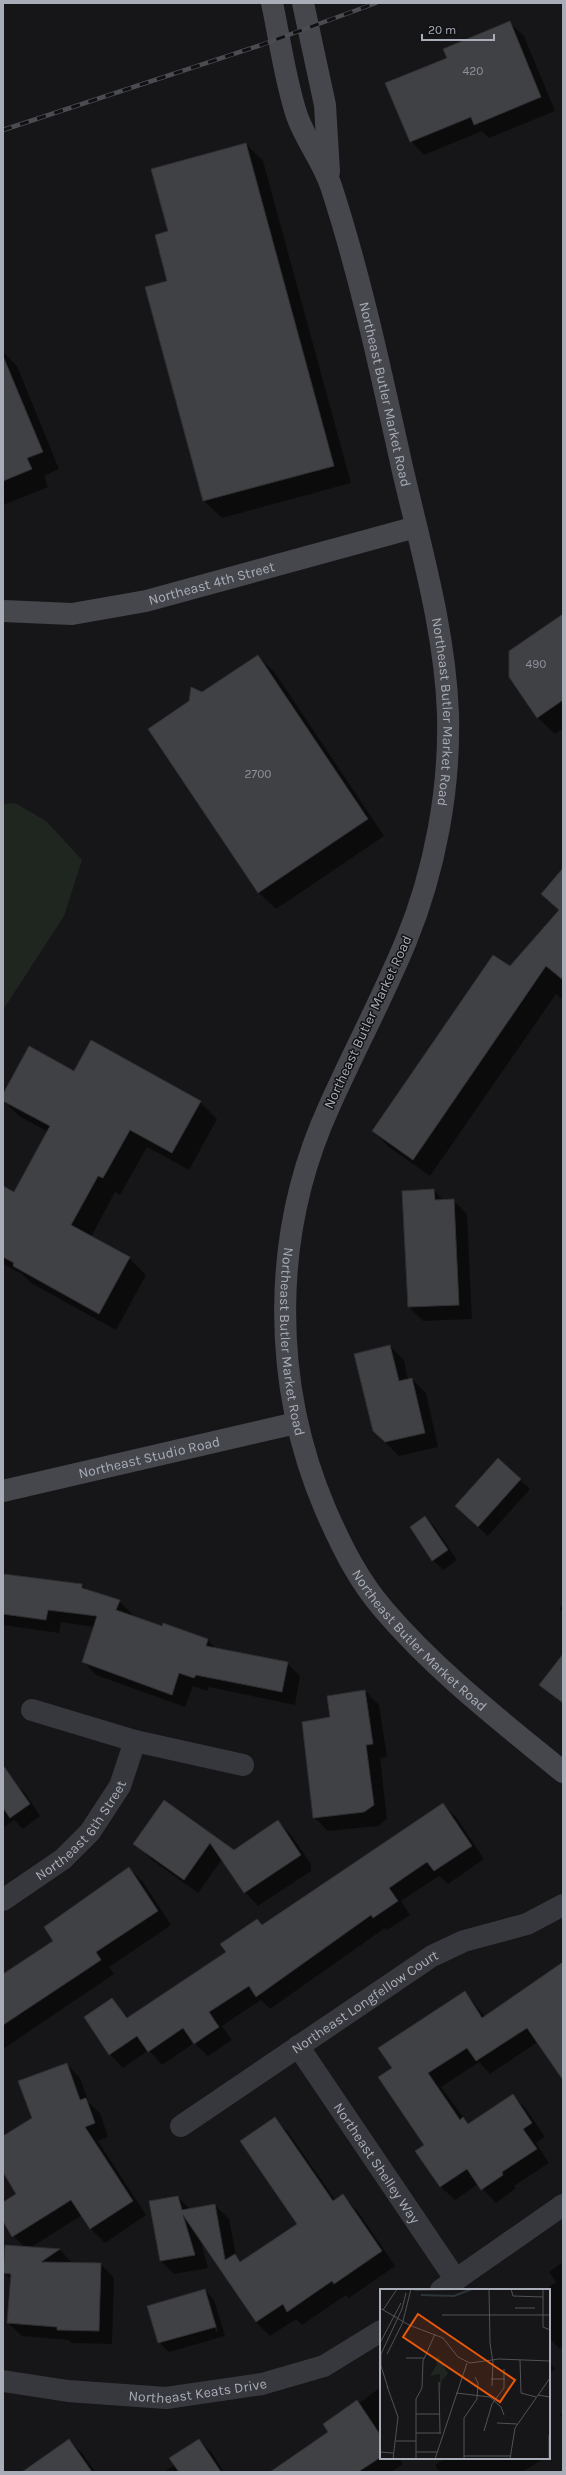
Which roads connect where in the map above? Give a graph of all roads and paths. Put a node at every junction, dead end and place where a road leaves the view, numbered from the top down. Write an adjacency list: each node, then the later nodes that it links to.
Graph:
1 (272, 3): 3 (main road, Northeast Butler Market Road)
2 (303, 3): 3 (main road, Northeast Butler Market Road)
3 (330, 181): 4 (main road, Northeast Butler Market Road)
4 (416, 527): 5 (main road, Northeast 4th Street); 6 (main road, Northeast Butler Market Road)
5 (3, 611)
6 (296, 1423): 7 (main road, Northeast Studio Road); 11 (main road, Northeast Butler Market Road)
7 (3, 1492)
8 (32, 1710): 9 (street)
9 (135, 1741): 10 (street); 12 (street, Northeast 6th Street)
10 (243, 1765)
11 (563, 1772)
12 (3, 1900)
13 (563, 1905): 14 (street, Northeast Longfellow Court)
14 (298, 2046): 15 (street, Northeast Longfellow Court); 17 (street, Northeast Shelley Way)
15 (180, 2126)
16 (563, 2205): 17 (street)
17 (448, 2285)
18 (380, 2332): 19 (street, Northeast Keats Drive)
19 (3, 2381)

